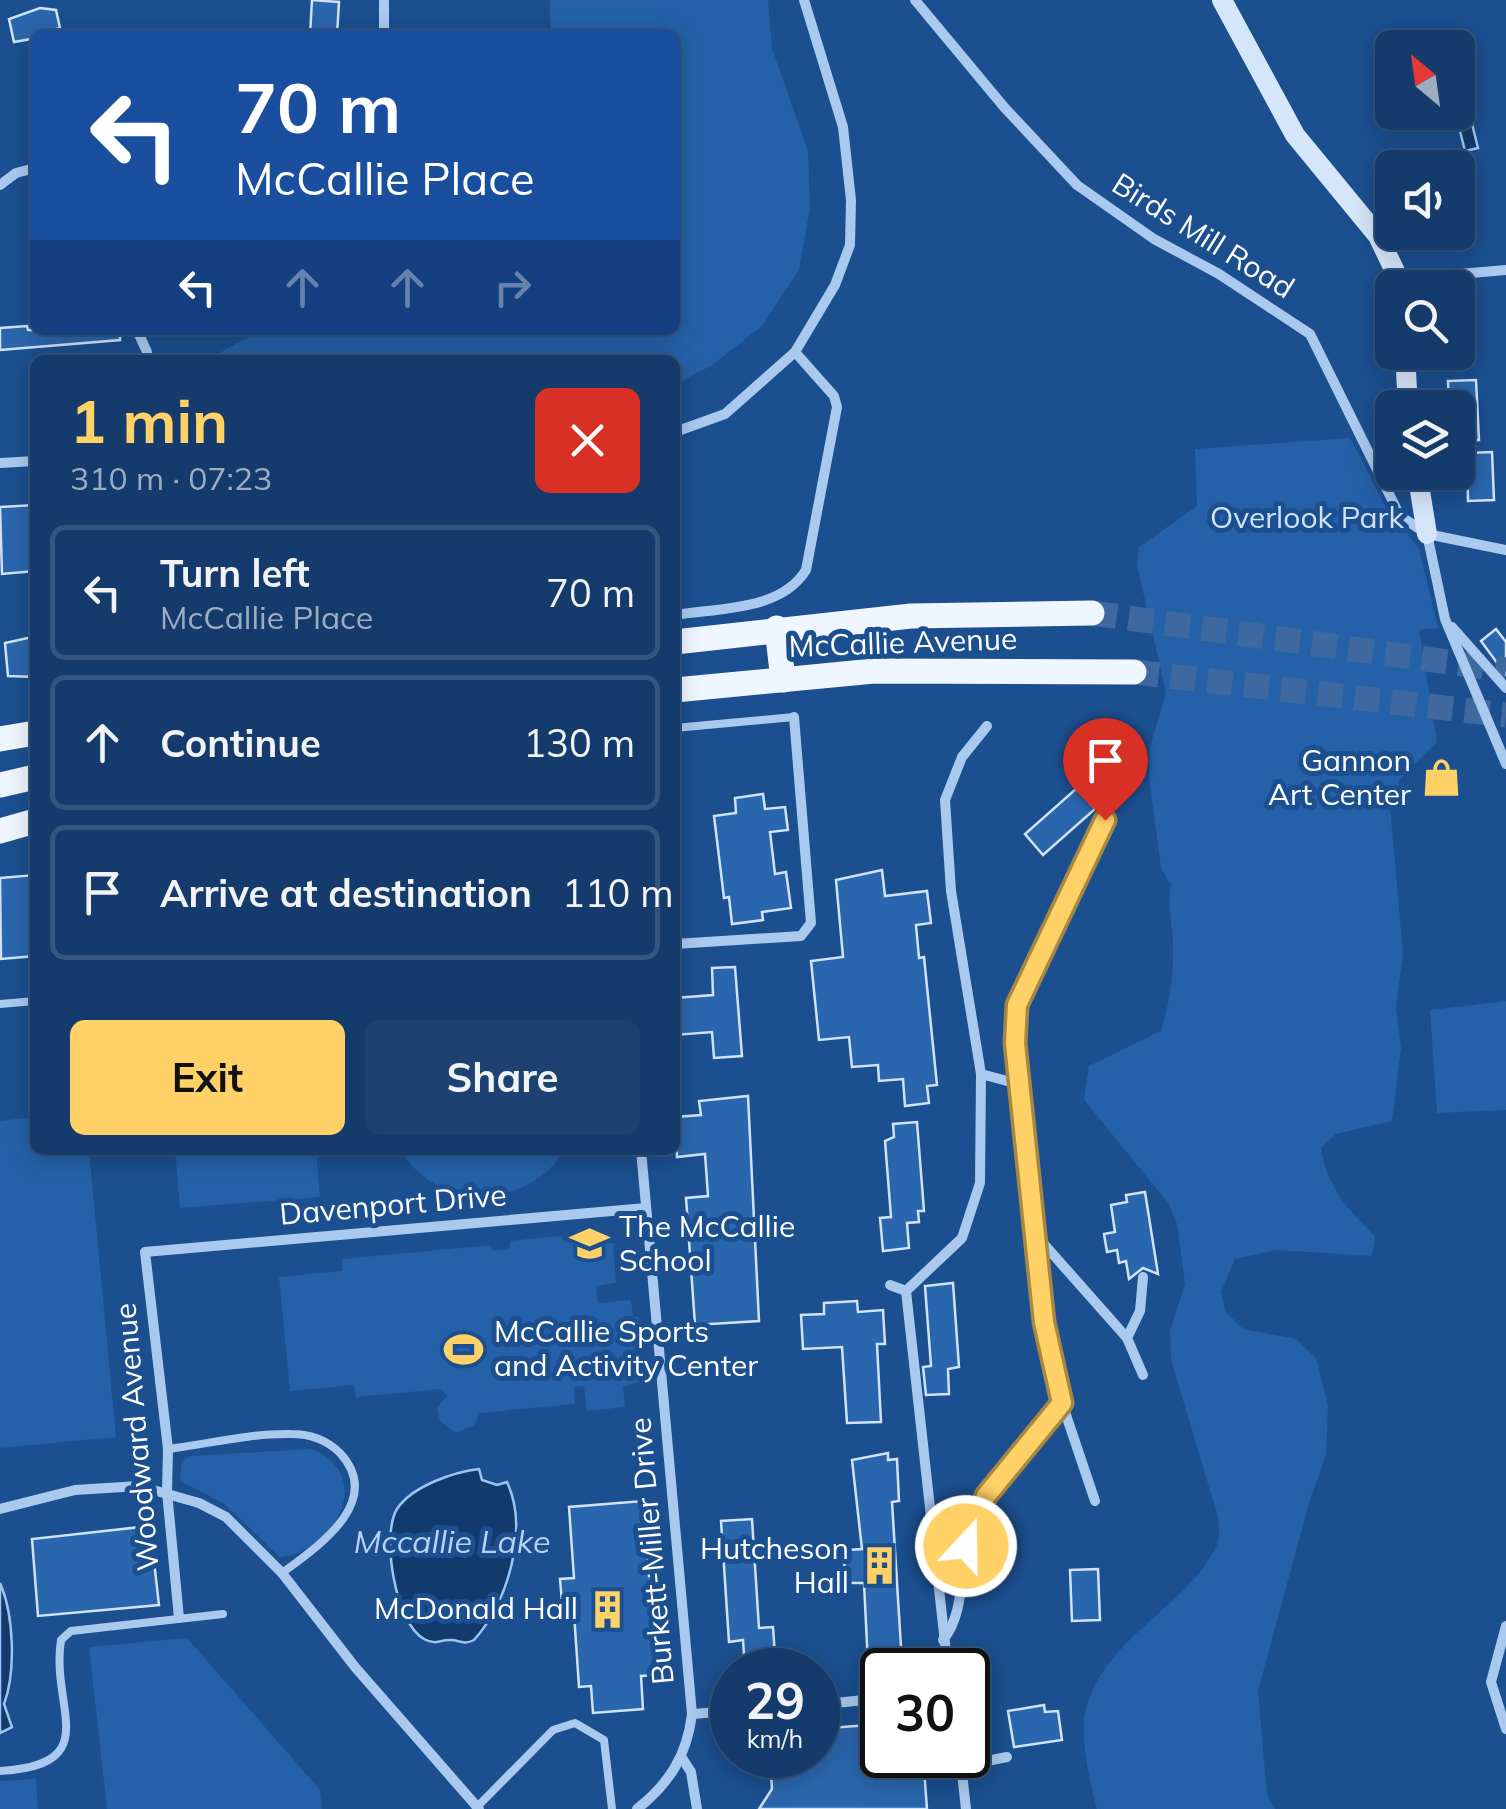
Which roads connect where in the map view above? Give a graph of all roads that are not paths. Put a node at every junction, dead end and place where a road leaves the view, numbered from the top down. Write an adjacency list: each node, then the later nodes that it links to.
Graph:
1 (384, 0): 5 (street)
2 (804, 0): 13 (street)
3 (915, 0): 18 (street, Birds Mill Road)
4 (1222, 0): 8 (street)
5 (384, 30)
6 (30, 169): 7 (street)
7 (0, 185)
8 (1395, 270)
9 (1506, 270): 10 (street)
10 (1475, 274)
11 (139, 335): 12 (street)
12 (147, 352)
13 (795, 352): 14 (street); 21 (street)
14 (680, 430)
15 (30, 461): 16 (street)
16 (0, 463)
17 (1419, 490): 18 (street)
18 (1427, 534): 19 (street); 22 (street)
19 (1506, 550)
20 (1092, 613): 23 (main road, McCallie Avenue)
21 (680, 614)
22 (1445, 619): 27 (street); 34 (street)
23 (777, 628): 24 (main road, McCallie Avenue); 26 (main road)
24 (680, 641)
25 (1134, 672): 26 (main road, McCallie Avenue)
26 (783, 680): 28 (main road, McCallie Avenue)
27 (1506, 688)
28 (680, 690)
29 (794, 717): 31 (lane); 40 (street)
30 (987, 726): 43 (street)
31 (680, 728)
32 (30, 734): 33 (main road)
33 (0, 739)
34 (1506, 764)
35 (30, 778): 36 (main road)
36 (0, 785)
37 (1105, 820): 44 (street)
38 (30, 822): 39 (main road)
39 (0, 831)
40 (680, 944)
41 (30, 1001): 42 (lane)
42 (0, 1004)
43 (981, 1074): 44 (street); 51 (street)
44 (1022, 1085): 47 (street)
45 (641, 1155): 46 (street, Burkett-Miller Drive)
46 (646, 1208): 48 (street, Davenport Drive); 66 (street, Burkett-Miller Drive)
47 (1034, 1233): 52 (street); 54 (street)
48 (144, 1252): 55 (street, Woodward Avenue)
49 (1143, 1277): 52 (street)
50 (890, 1284): 51 (street)
51 (906, 1292): 63 (street)
52 (1127, 1338): 53 (street)
53 (1143, 1374)
54 (1062, 1403): 57 (street); 63 (street)
55 (168, 1449): 56 (street, Woodward Avenue); 59 (lane)
56 (167, 1492): 58 (street); 59 (street); 61 (street, Woodward Avenue)
57 (1095, 1501)
58 (0, 1510)
59 (282, 1573): 73 (street)
60 (223, 1614): 61 (lane)
61 (178, 1618): 71 (lane)
62 (1506, 1626): 67 (street)
63 (943, 1640): 64 (street)
64 (944, 1648)
65 (710, 1713): 66 (street)
66 (692, 1714): 69 (street, Burkett-Miller Drive)
67 (1506, 1730)
68 (1007, 1757): 70 (street)
69 (682, 1758): 75 (street, Burkett-Miller Drive); 76 (street)
70 (990, 1758)
71 (0, 1772)
72 (962, 1778): 77 (street)
73 (477, 1808): 74 (lane)
74 (612, 1809)
75 (638, 1809)
76 (697, 1809)
77 (966, 1809)

